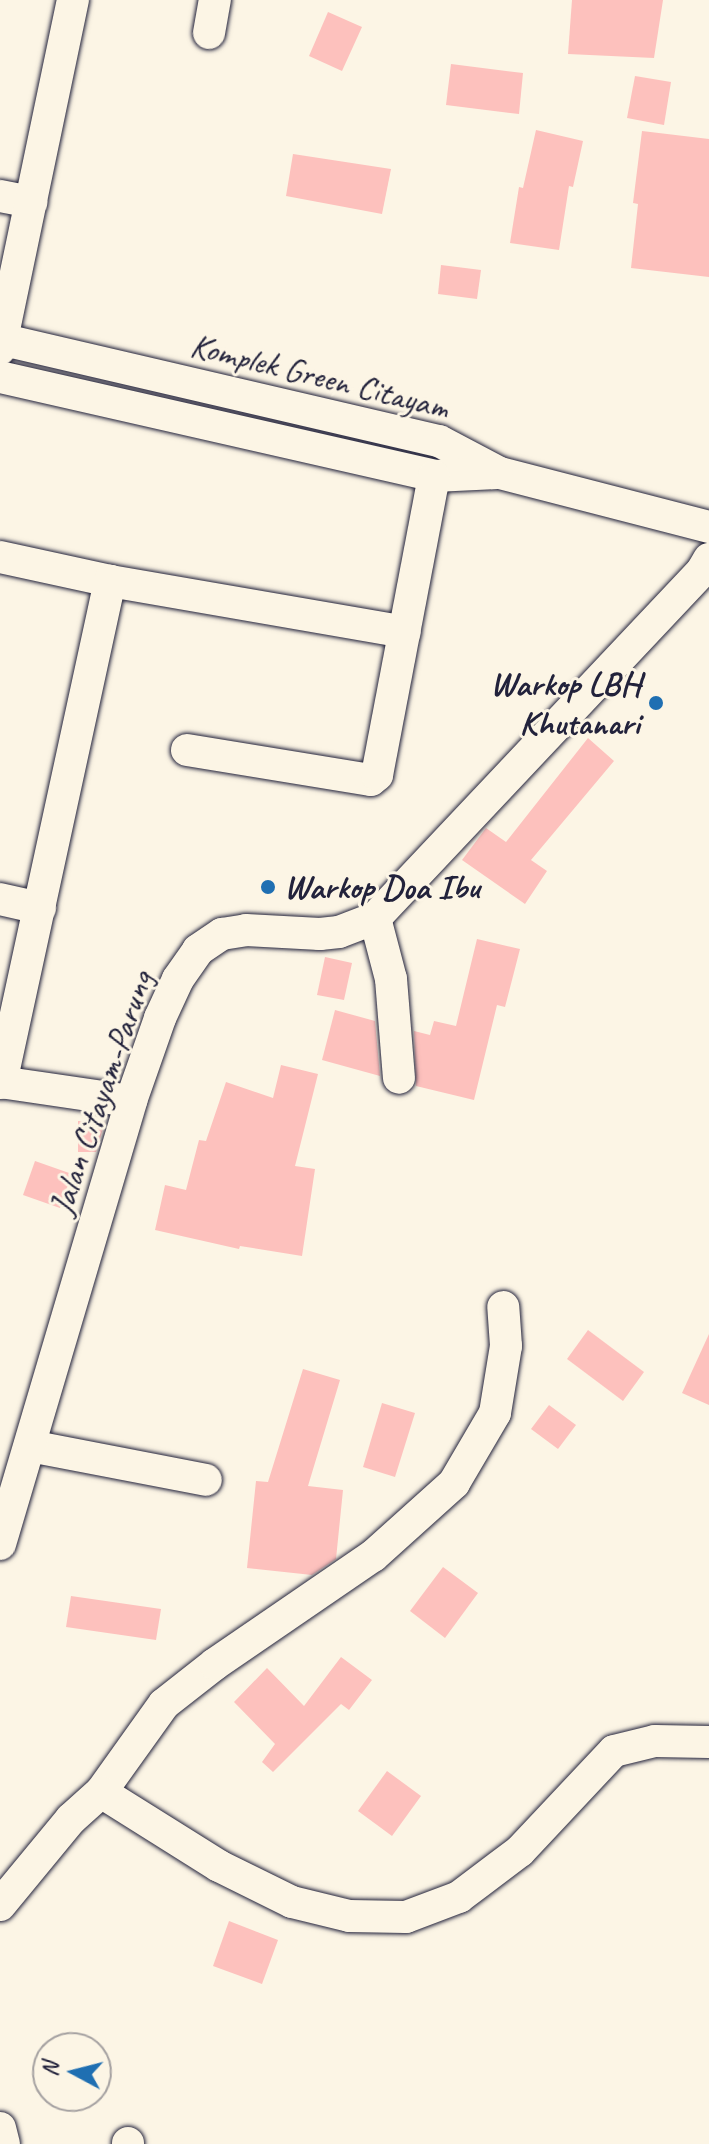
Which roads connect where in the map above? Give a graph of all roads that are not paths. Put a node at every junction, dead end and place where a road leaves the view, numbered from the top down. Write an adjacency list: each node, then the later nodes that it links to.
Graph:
1 (73, 0): 5 (street)
2 (215, 0): 3 (street)
3 (209, 33)
4 (0, 196): 5 (street)
5 (31, 202): 6 (street)
6 (1, 343): 8 (street, Komplek Green Citayam)
7 (0, 377): 9 (street)
8 (500, 473): 9 (street); 10 (street, Komplek Green Citayam)
9 (434, 476): 14 (street)
10 (709, 527)
11 (0, 557): 13 (street)
12 (709, 559): 18 (street, Jalan Citayam-Parung)
13 (110, 581): 14 (street); 17 (street)
14 (405, 632): 15 (street)
15 (187, 750)
16 (0, 899): 17 (street)
17 (40, 908): 20 (street)
18 (375, 918): 19 (street); 21 (street, Jalan Citayam-Parung)
19 (399, 1078)
20 (1, 1082): 21 (street)
21 (131, 1101): 23 (street, Jalan Citayam-Parung)
22 (503, 1307): 27 (street)
23 (30, 1446): 24 (street); 25 (street, Jalan Citayam-Parung)
24 (206, 1480)
25 (0, 1544)
26 (709, 1742): 27 (street)
27 (101, 1792): 28 (street)
28 (0, 1905)
29 (0, 2128): 30 (street)
30 (4, 2144)

